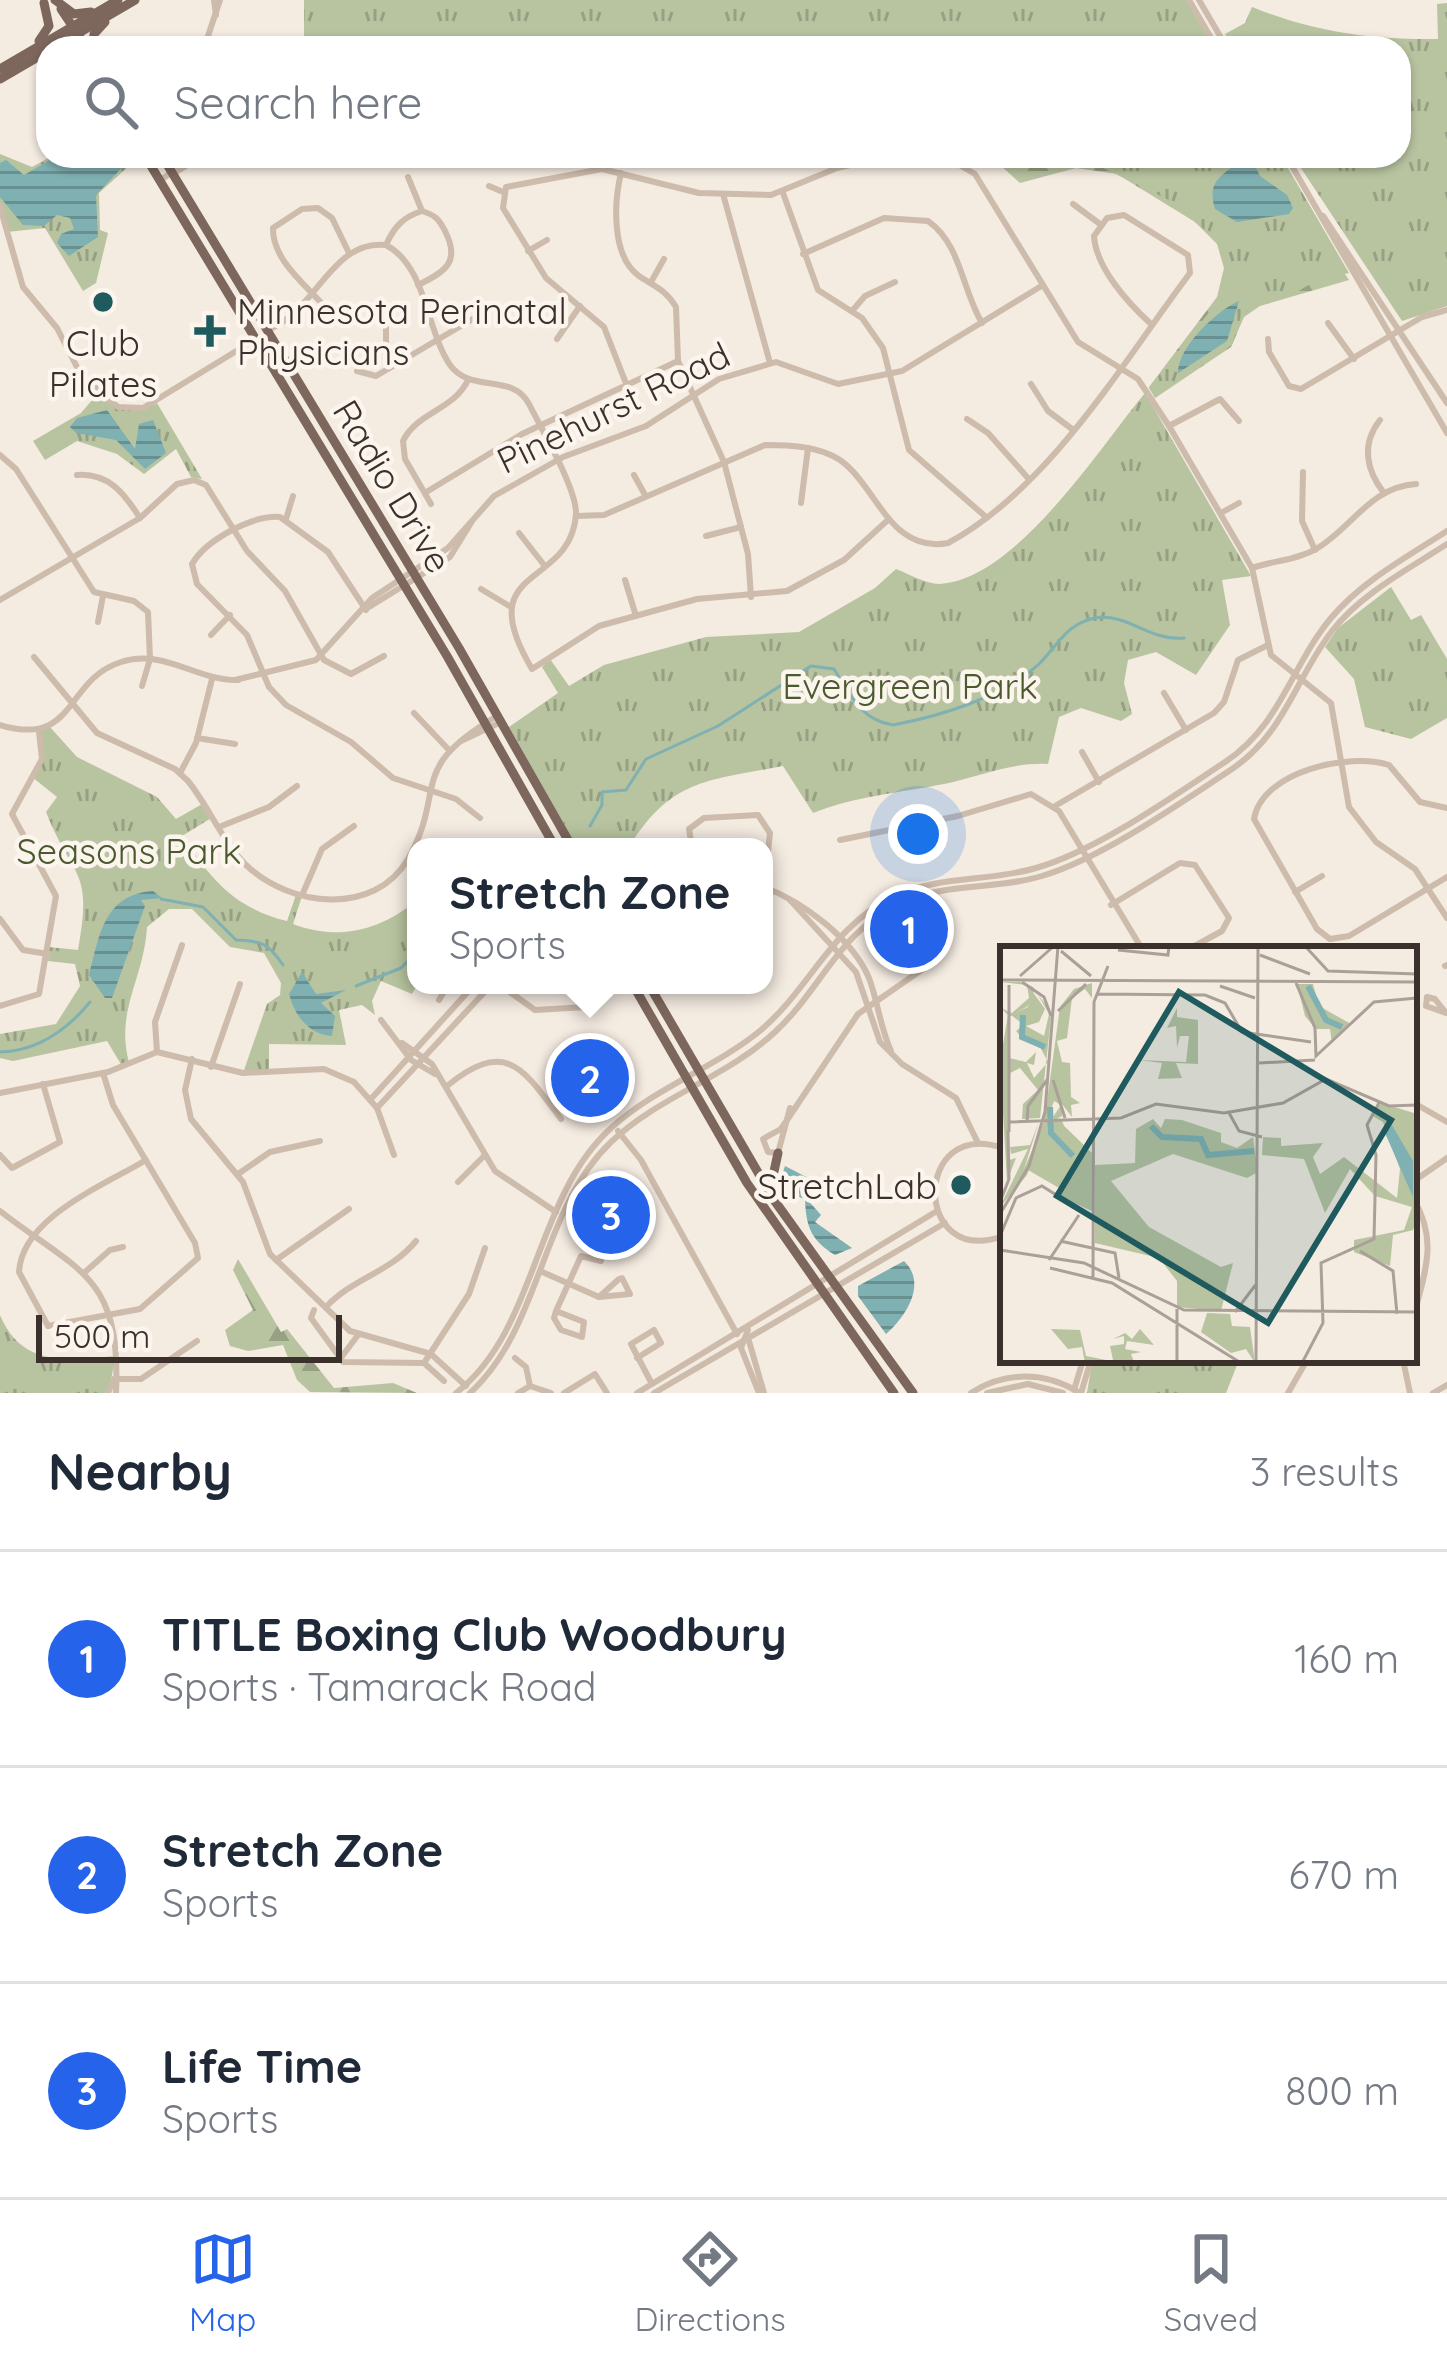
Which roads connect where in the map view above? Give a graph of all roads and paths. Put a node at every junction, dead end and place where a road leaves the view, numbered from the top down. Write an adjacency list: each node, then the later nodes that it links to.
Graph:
1 (135, 0): 5 (main road)
2 (217, 0): 9 (street)
3 (49, 1): 5 (main road); 6 (main road); 7 (main road)
4 (1193, 1): 10 (street); 11 (street)
5 (120, 2): 7 (main road); 8 (main road)
6 (44, 36)
7 (71, 36)
8 (94, 36)
9 (209, 36)
10 (1211, 36)
11 (1218, 36)
12 (36, 48): 15 (main road)
13 (36, 54): 15 (main road)
14 (36, 55): 15 (main road)
15 (30, 57): 16 (main road); 17 (main road)
16 (0, 69)
17 (0, 79)
18 (153, 168): 27 (main road, Radio Drive)
19 (170, 168): 24 (main road, Radio Drive)
20 (180, 168): 24 (street)
21 (837, 168): 30 (street)
22 (965, 168): 46 (street)
23 (1293, 168): 35 (street)
24 (173, 173): 27 (street); 57 (main road, Radio Drive)
25 (621, 173): 29 (street); 31 (street); 43 (street)
26 (409, 177): 34 (street)
27 (161, 181): 49 (main road, Radio Drive)
28 (489, 186): 29 (street)
29 (502, 192): 39 (street)
30 (783, 193): 31 (street); 41 (street)
31 (723, 194): 67 (street)
32 (1072, 204): 36 (street)
33 (0, 207): 62 (street)
34 (422, 211): 38 (street); 45 (street)
35 (1320, 213): 58 (street); 59 (street)
36 (1100, 224): 56 (street); 56 (street)
37 (547, 240): 39 (street)
38 (386, 245): 40 (street); 45 (street)
39 (528, 251): 48 (street)
40 (349, 253): 47 (street); 47 (street)
41 (803, 254): 52 (street); 54 (street)
42 (664, 259): 43 (street)
43 (652, 283): 66 (street)
44 (896, 283): 52 (street)
45 (418, 285): 63 (street)
46 (1043, 285): 54 (street, Pinehurst Road); 69 (street)
47 (311, 301): 57 (street)
48 (580, 306): 60 (street); 76 (street)
49 (238, 309): 57 (main road); 62 (main road, Radio Drive)
50 (488, 310): 63 (street)
51 (1447, 310): 58 (street)
52 (853, 311): 72 (street)
53 (386, 312): 68 (street)
54 (982, 323): 72 (street, Pinehurst Road)
55 (1328, 323): 64 (street)
56 (1151, 324): 69 (street)
57 (268, 330): 65 (main road, Radio Drive)
58 (1402, 330): 59 (street); 78 (street)
59 (1391, 336): 64 (street); 85 (street)
60 (557, 338)
61 (1268, 339): 64 (street)
62 (254, 343): 65 (main road); 120 (main road, Radio Drive)
63 (438, 343): 68 (street); 73 (street)
64 (1354, 359)
65 (286, 360): 118 (main road, Radio Drive)
66 (678, 362): 76 (street); 77 (street)
67 (770, 363): 72 (street, Pinehurst Road); 77 (street, Pinehurst Road)
68 (396, 364): 70 (street)
69 (1121, 368): 82 (street); 84 (street)
70 (357, 371)
71 (497, 374): 74 (street)
72 (890, 374): 104 (street)
73 (468, 380): 74 (street); 95 (street)
74 (497, 384): 83 (street)
75 (1030, 384): 84 (street)
76 (627, 386): 83 (street)
77 (694, 394): 88 (street, Pinehurst Road); 89 (street)
78 (1447, 403)
79 (967, 419): 93 (street)
80 (1380, 420): 96 (street)
81 (1239, 421): 82 (street)
82 (1169, 426): 102 (street)
83 (537, 427): 88 (street); 95 (street)
84 (1072, 429): 93 (street)
85 (1447, 433)
86 (808, 448): 89 (street); 100 (street); 107 (street)
87 (0, 455): 115 (street)
88 (555, 461): 103 (street); 118 (street, Pinehurst Road)
89 (724, 462): 97 (street); 108 (street)
90 (1303, 472): 114 (street)
91 (77, 475): 105 (street)
92 (634, 475): 97 (street)
93 (1027, 477): 104 (street)
94 (1416, 484): 96 (street)
95 (428, 491): 99 (street)
96 (1384, 494): 114 (street)
97 (645, 495): 103 (street)
98 (293, 496): 106 (street)
99 (431, 503)
100 (802, 503)
101 (1239, 503): 102 (street)
102 (1221, 513): 117 (street)
103 (576, 516): 116 (street)
104 (986, 517): 107 (street)
105 (140, 518): 109 (street); 115 (street)
106 (286, 519): 109 (street); 126 (street)
107 (889, 519): 123 (street)
108 (742, 527): 112 (street); 123 (street)
109 (235, 531): 127 (street); 132 (street)
110 (1447, 531): 138 (street)
111 (519, 532): 116 (street)
112 (706, 536)
113 (1447, 544): 138 (street)
114 (1315, 550): 117 (street)
115 (73, 559): 122 (street); 124 (street)
116 (544, 565): 125 (street)
117 (1252, 568): 131 (street)
118 (415, 574): 120 (street, Pinehurst Road); 143 (main road, Radio Drive)
119 (625, 580): 128 (street)
120 (402, 582): 126 (street, Pinehurst Road); 145 (main road, Radio Drive)
121 (481, 589): 125 (street)
122 (103, 596): 129 (street); 135 (street)
123 (751, 597): 128 (street)
124 (0, 600)
125 (511, 607): 128 (street)
126 (366, 610): 132 (street, Pinehurst Road)
127 (230, 615): 130 (street); 136 (street)
128 (636, 616)
129 (98, 622)
130 (212, 634)
131 (1266, 646): 138 (street); 146 (street)
132 (322, 656): 133 (street); 136 (street, Pinehurst Road)
133 (384, 656)
134 (34, 657): 141 (street)
135 (150, 659): 137 (street, Pinehurst Road); 139 (street); 141 (street)
136 (264, 673): 137 (street, Pinehurst Road); 156 (street)
137 (212, 679): 148 (street)
138 (1300, 681): 152 (street); 168 (street)
139 (142, 686)
140 (1164, 693): 146 (street)
141 (72, 704): 147 (street); 153 (street)
142 (414, 713): 150 (street)
143 (500, 719): 145 (street); 164 (main road, Radio Drive)
144 (0, 725): 147 (street)
145 (487, 726): 150 (street); 163 (main road, Radio Drive)
146 (1186, 730): 154 (street)
147 (39, 732): 184 (street)
148 (197, 738): 149 (street); 153 (street)
149 (235, 744)
150 (448, 750): 156 (street)
151 (1082, 752): 154 (street)
152 (1338, 758): 158 (street); 172 (street); 174 (street)
153 (180, 773): 161 (street)
154 (1100, 782): 157 (street)
155 (298, 787): 161 (street)
156 (428, 793): 159 (street); 162 (street)
157 (1057, 808): 167 (street); 168 (street)
158 (1447, 808)
159 (480, 818)
160 (354, 826): 175 (street)
161 (219, 827): 175 (street)
162 (415, 838)
163 (550, 838)
164 (567, 838)
165 (688, 838): 166 (street)
166 (769, 838)
167 (840, 840)
168 (1082, 853): 176 (street); 179 (street)
169 (407, 860): 175 (street)
170 (1322, 876): 174 (street)
171 (1447, 877): 172 (street)
172 (1429, 888): 177 (street); 180 (street)
173 (773, 892): 179 (street)
174 (1295, 892): 180 (street)
175 (303, 893)
176 (1111, 905): 182 (street); 183 (street)
177 (1447, 918)
178 (0, 919): 184 (street)
179 (838, 943): 194 (street); 196 (street); 210 (street)
180 (1329, 943)
181 (182, 945): 200 (street)
182 (1140, 946)
183 (1194, 946)
184 (48, 954): 195 (street)
185 (933, 962): 194 (street)
186 (241, 984): 207 (street)
187 (443, 994): 193 (street)
188 (466, 994): 201 (street)
189 (487, 994): 204 (street)
190 (638, 994): 211 (main road)
191 (655, 994): 210 (main road)
192 (511, 995): 197 (street)
193 (439, 1000)
194 (874, 1000): 196 (street); 202 (street)
195 (0, 1006)
196 (867, 1006): 202 (street); 218 (street)
197 (586, 1007)
198 (381, 1021): 199 (street)
199 (402, 1043): 201 (street); 205 (street)
200 (157, 1052): 203 (street); 208 (street)
201 (418, 1052): 204 (street); 205 (street)
202 (892, 1054): 224 (street)
203 (192, 1059): 207 (street); 232 (street)
204 (426, 1059): 206 (street); 209 (street)
205 (411, 1060): 206 (street); 215 (street)
206 (419, 1066): 209 (street); 217 (street)
207 (211, 1067): 215 (street)
208 (103, 1073): 212 (street); 231 (street)
209 (435, 1074): 213 (street)
210 (700, 1075): 211 (street); 235 (main road)
211 (688, 1083): 221 (street); 222 (street); 255 (main road)
212 (43, 1084): 214 (street); 227 (street)
213 (447, 1087): 219 (street); 229 (street)
214 (0, 1093)
215 (370, 1100): 217 (street)
216 (1417, 1104): 220 (street)
217 (377, 1108): 228 (street)
218 (790, 1108): 226 (street); 226 (street)
219 (561, 1119)
220 (1447, 1123)
221 (613, 1126): 222 (street); 237 (street)
222 (620, 1134): 237 (street); 264 (street)
223 (320, 1141): 232 (street)
224 (978, 1143): 225 (street); 241 (street)
225 (1000, 1147)
226 (778, 1153): 235 (main road)
227 (0, 1155)
228 (394, 1155)
229 (484, 1156): 234 (street); 236 (street)
230 (1447, 1158): 233 (street)
231 (146, 1160): 244 (street); 261 (street)
232 (238, 1174): 249 (street)
233 (1417, 1178)
234 (458, 1182)
235 (771, 1195): 254 (main road)
236 (539, 1199): 237 (street); 242 (street)
237 (563, 1204): 242 (street)
238 (1417, 1206): 257 (street)
239 (349, 1209): 249 (street)
240 (0, 1211): 244 (street)
241 (937, 1211): 243 (street); 254 (street)
242 (559, 1214): 251 (street)
243 (945, 1223): 245 (street); 254 (street)
244 (37, 1236): 252 (street); 261 (street)
245 (1000, 1236)
246 (416, 1241): 258 (street)
247 (123, 1247): 252 (street)
248 (485, 1248): 268 (street)
249 (276, 1260): 258 (street)
250 (601, 1261): 253 (street)
251 (535, 1268): 253 (street); 281 (street)
252 (85, 1272): 261 (street)
253 (569, 1283): 256 (street); 260 (street)
254 (832, 1283): 255 (street); 292 (main road)
255 (821, 1291): 262 (street); 266 (street); 291 (main road)
256 (598, 1297): 256 (street)
257 (1417, 1302)
258 (326, 1307): 263 (street)
259 (314, 1310): 271 (street)
260 (556, 1311): 260 (street)
261 (110, 1316): 276 (street)
262 (752, 1324): 264 (street); 266 (street)
263 (358, 1335): 268 (street); 271 (street)
264 (733, 1336): 267 (street); 280 (street)
265 (197, 1341): 276 (street)
266 (744, 1343): 267 (street); 290 (street)
267 (726, 1353): 280 (street)
268 (431, 1354): 272 (street); 281 (street)
269 (515, 1358): 279 (street)
270 (637, 1358): 270 (street); 280 (street)
271 (340, 1359): 272 (street)
272 (424, 1363): 277 (street)
273 (1086, 1363): 282 (street)
274 (1305, 1363): 296 (street)
275 (1404, 1363): 297 (street)
276 (114, 1379): 283 (street)
277 (444, 1381)
278 (1447, 1385): 298 (street)
279 (530, 1386): 285 (street); 286 (street)
280 (657, 1390): 289 (street)
281 (470, 1391): 284 (street)
282 (1077, 1392): 293 (street)
283 (112, 1393)
284 (456, 1393)
285 (518, 1393)
286 (550, 1393)
287 (564, 1393): 288 (street)
288 (607, 1393)
289 (637, 1393)
290 (762, 1393)
291 (894, 1393)
292 (913, 1393)
293 (971, 1393)
294 (987, 1393): 295 (street)
295 (1063, 1393)
296 (1288, 1393)
297 (1411, 1393)
298 (1433, 1393)

